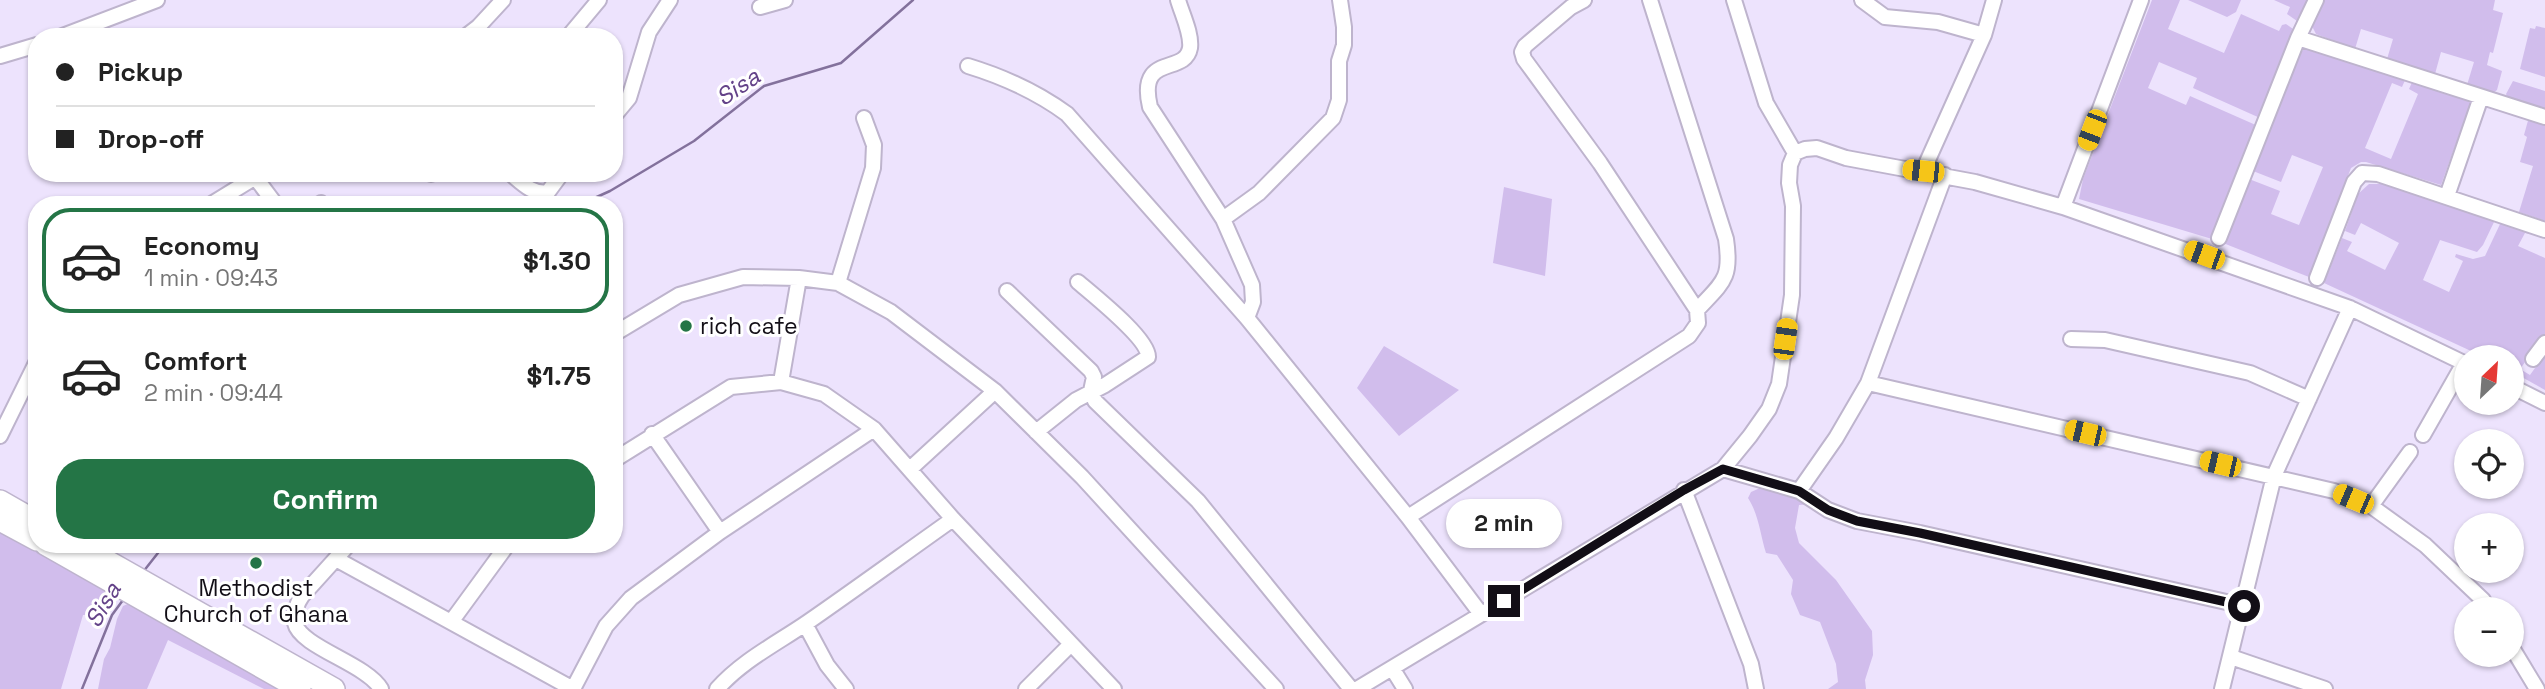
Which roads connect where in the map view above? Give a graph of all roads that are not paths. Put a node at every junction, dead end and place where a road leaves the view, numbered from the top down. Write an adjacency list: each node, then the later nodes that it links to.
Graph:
1 (157, 0): 16 (street)
2 (503, 0): 17 (street)
3 (599, 0): 18 (street)
4 (670, 0): 25 (street)
5 (785, 0): 15 (street)
6 (1178, 0): 37 (street)
7 (1340, 0): 37 (street)
8 (1584, 0): 46 (street)
9 (1650, 0): 46 (street)
10 (1734, 0): 28 (street)
11 (1862, 0): 19 (street)
12 (1994, 0): 19 (street)
13 (2141, 0): 36 (street)
14 (2316, 0): 20 (street)
15 (760, 7)
16 (84, 28)
17 (477, 28)
18 (576, 28)
19 (1984, 35): 29 (street)
20 (2298, 38): 24 (street); 39 (street)
21 (28, 48): 22 (street)
22 (0, 56)
23 (968, 66): 47 (street)
24 (2481, 97): 26 (street); 35 (street)
25 (623, 105)
26 (2545, 117)
27 (864, 118): 43 (street)
28 (1795, 153): 29 (street); 70 (street)
29 (1923, 171): 30 (street)
30 (1945, 176): 36 (street); 56 (street)
31 (248, 182): 34 (street)
32 (522, 182): 33 (street)
33 (555, 182)
34 (225, 196)
35 (2447, 196): 38 (street); 41 (street)
36 (2063, 207): 45 (street)
37 (1223, 219): 47 (street)
38 (2545, 230)
39 (2219, 238)
40 (799, 278): 43 (street); 48 (street); 54 (street)
41 (2317, 278)
42 (1078, 282): 58 (street)
43 (838, 283): 57 (street)
44 (1007, 290): 58 (street)
45 (2350, 308): 51 (street); 60 (street)
46 (1698, 310): 77 (street)
47 (1247, 318): 77 (street)
48 (623, 325)
49 (2071, 339): 60 (street)
50 (2545, 343): 52 (street)
51 (2454, 358)
52 (2533, 359)
53 (28, 379): 66 (street)
54 (781, 382): 62 (street); 64 (street)
55 (2454, 382): 65 (street)
56 (1868, 383): 71 (street); 73 (street)
57 (995, 391): 63 (street); 69 (street)
58 (1091, 391): 63 (street); 106 (street)
59 (2524, 392): 61 (street)
60 (2309, 399): 71 (street)
61 (2545, 403)
62 (874, 429): 69 (street); 80 (street)
63 (1036, 432): 105 (street)
64 (652, 434): 68 (street); 80 (street)
65 (2423, 435)
66 (0, 436)
67 (2410, 452): 75 (street)
68 (623, 454)
69 (909, 469): 78 (street)
70 (1723, 469): 72 (street); 73 (street)
71 (2274, 476): 75 (street); 90 (street)
72 (1684, 490): 91 (street); 109 (street)
73 (1799, 491): 90 (street)
74 (0, 501): 76 (highway)
75 (2371, 506): 88 (street)
76 (28, 517)
77 (1408, 517): 91 (street)
78 (953, 519): 93 (street); 94 (street)
79 (0, 520): 81 (highway)
80 (720, 531): 92 (street)
81 (28, 535)
82 (67, 553): 87 (highway)
83 (87, 553): 87 (highway)
84 (341, 553): 86 (street)
85 (501, 553): 92 (street)
86 (336, 559): 92 (street); 100 (street)
87 (103, 568): 89 (highway)
88 (2480, 597)
89 (160, 600): 98 (highway); 99 (highway)
90 (2244, 606): 95 (street)
91 (1481, 614): 97 (street)
92 (451, 622)
93 (805, 624): 101 (street); 102 (street)
94 (1070, 645): 103 (street); 104 (street)
95 (2231, 657): 110 (street); 111 (street)
96 (2524, 666): 112 (street)
97 (1392, 668): 107 (street); 108 (street)
98 (300, 689)
99 (334, 689)
100 (381, 689)
101 (717, 689)
102 (846, 689)
103 (1026, 689)
104 (1114, 689)
105 (1276, 689)
106 (1351, 689)
107 (1357, 689)
108 (1405, 689)
109 (1756, 689)
110 (2222, 689)
111 (2325, 689)
112 (2539, 689)

